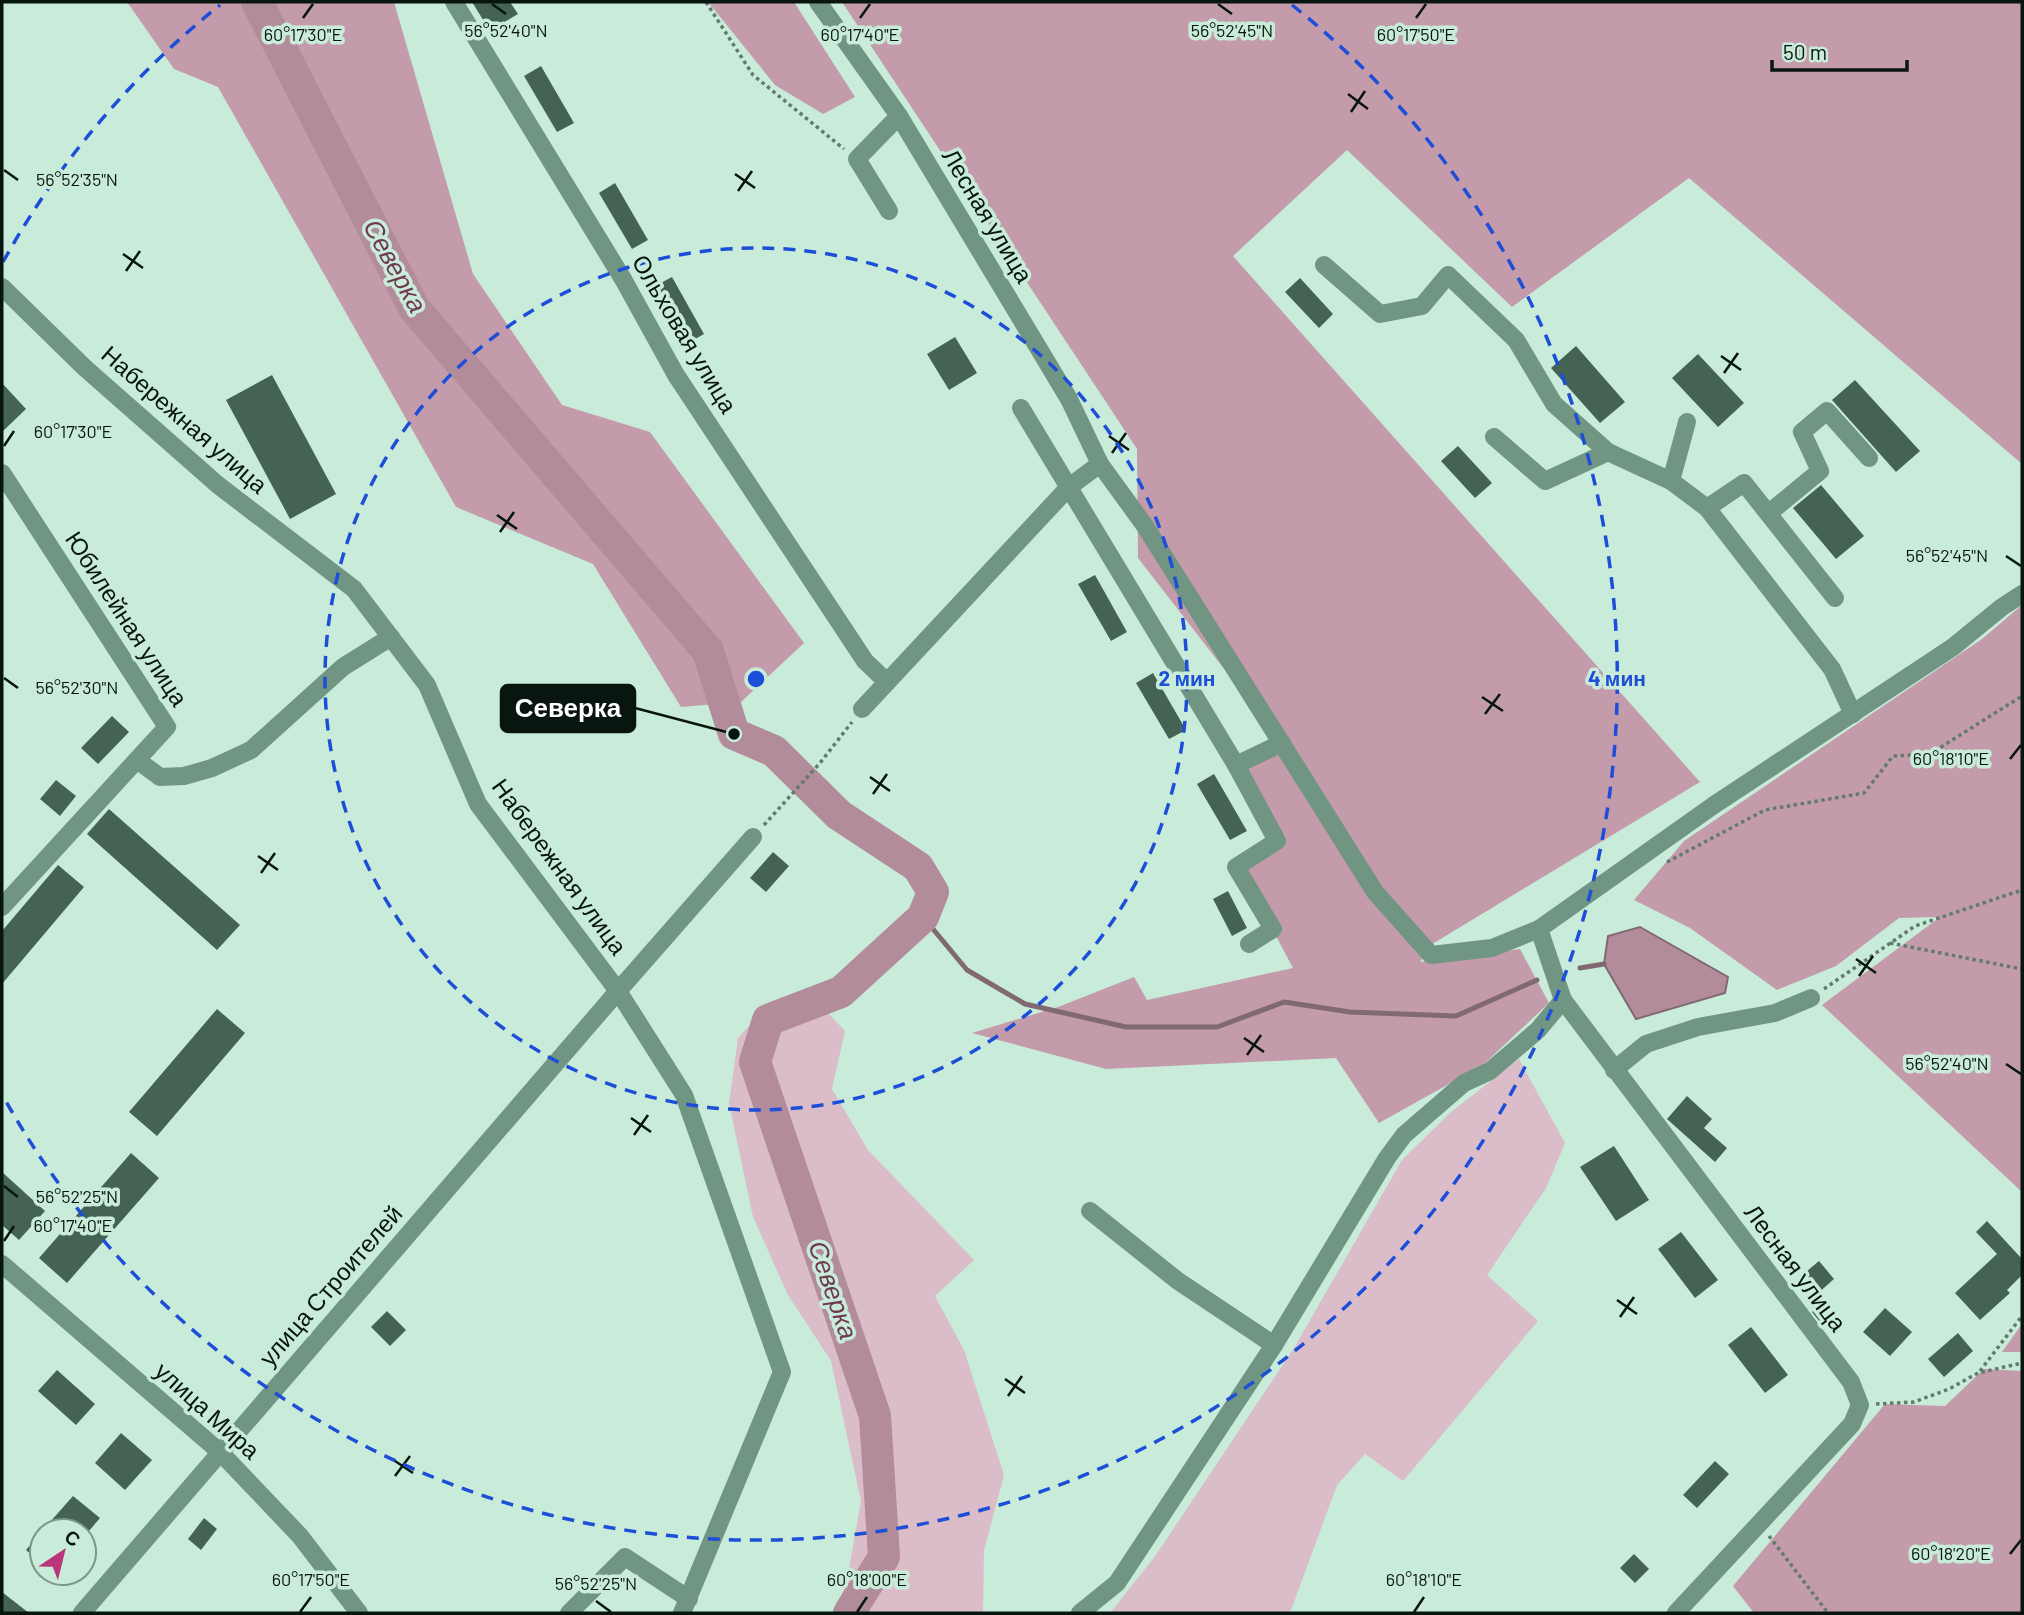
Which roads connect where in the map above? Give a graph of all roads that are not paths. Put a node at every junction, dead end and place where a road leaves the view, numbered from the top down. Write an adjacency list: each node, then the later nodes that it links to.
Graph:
1 (454, 2): 21 (street, Ольховая улица)
2 (818, 2): 3 (street, Лесная улица)
3 (899, 116): 4 (street); 12 (street, Лесная улица)
4 (889, 211)
5 (1324, 265): 10 (street)
6 (2, 287): 20 (street, Набережная улица)
7 (1021, 408): 15 (street)
8 (1687, 422): 14 (street)
9 (1494, 437): 10 (street)
10 (1608, 453): 14 (street)
11 (1870, 458): 17 (street)
12 (1100, 464): 15 (street); 24 (street, Лесная улица)
13 (2, 474): 25 (street, Юбилейная улица)
14 (1671, 481): 16 (street)
15 (1069, 487): 21 (street); 26 (street)
16 (1707, 508): 17 (street); 23 (street)
17 (1769, 513): 19 (street)
18 (2022, 594): 23 (street)
19 (1835, 598)
20 (391, 637): 25 (street); 31 (street, Набережная улица)
21 (887, 682): 22 (street)
22 (862, 709)
23 (1853, 714): 29 (street)
24 (1282, 743): 26 (street); 29 (street, Лесная улица)
25 (137, 760): 28 (street, Юбилейная улица)
26 (1236, 765): 30 (street)
27 (753, 837): 31 (street, улица Строителей)
28 (2, 907)
29 (1539, 929): 33 (street, Лесная улица)
30 (1250, 944)
31 (618, 991): 38 (street, улица Строителей); 39 (street, Набережная улица)
32 (1811, 998): 34 (street)
33 (1563, 1000): 34 (street, Лесная улица); 37 (street)
34 (1614, 1070): 44 (street, Лесная улица)
35 (1090, 1211): 37 (street)
36 (2, 1264): 38 (street, улица Мира)
37 (1274, 1345): 43 (street)
38 (220, 1452): 40 (street, улица Строителей); 41 (street, улица Мира)
39 (686, 1606): 42 (street)
40 (82, 1613)
41 (359, 1613)
42 (569, 1613)
43 (1080, 1613)
44 (1676, 1613)

